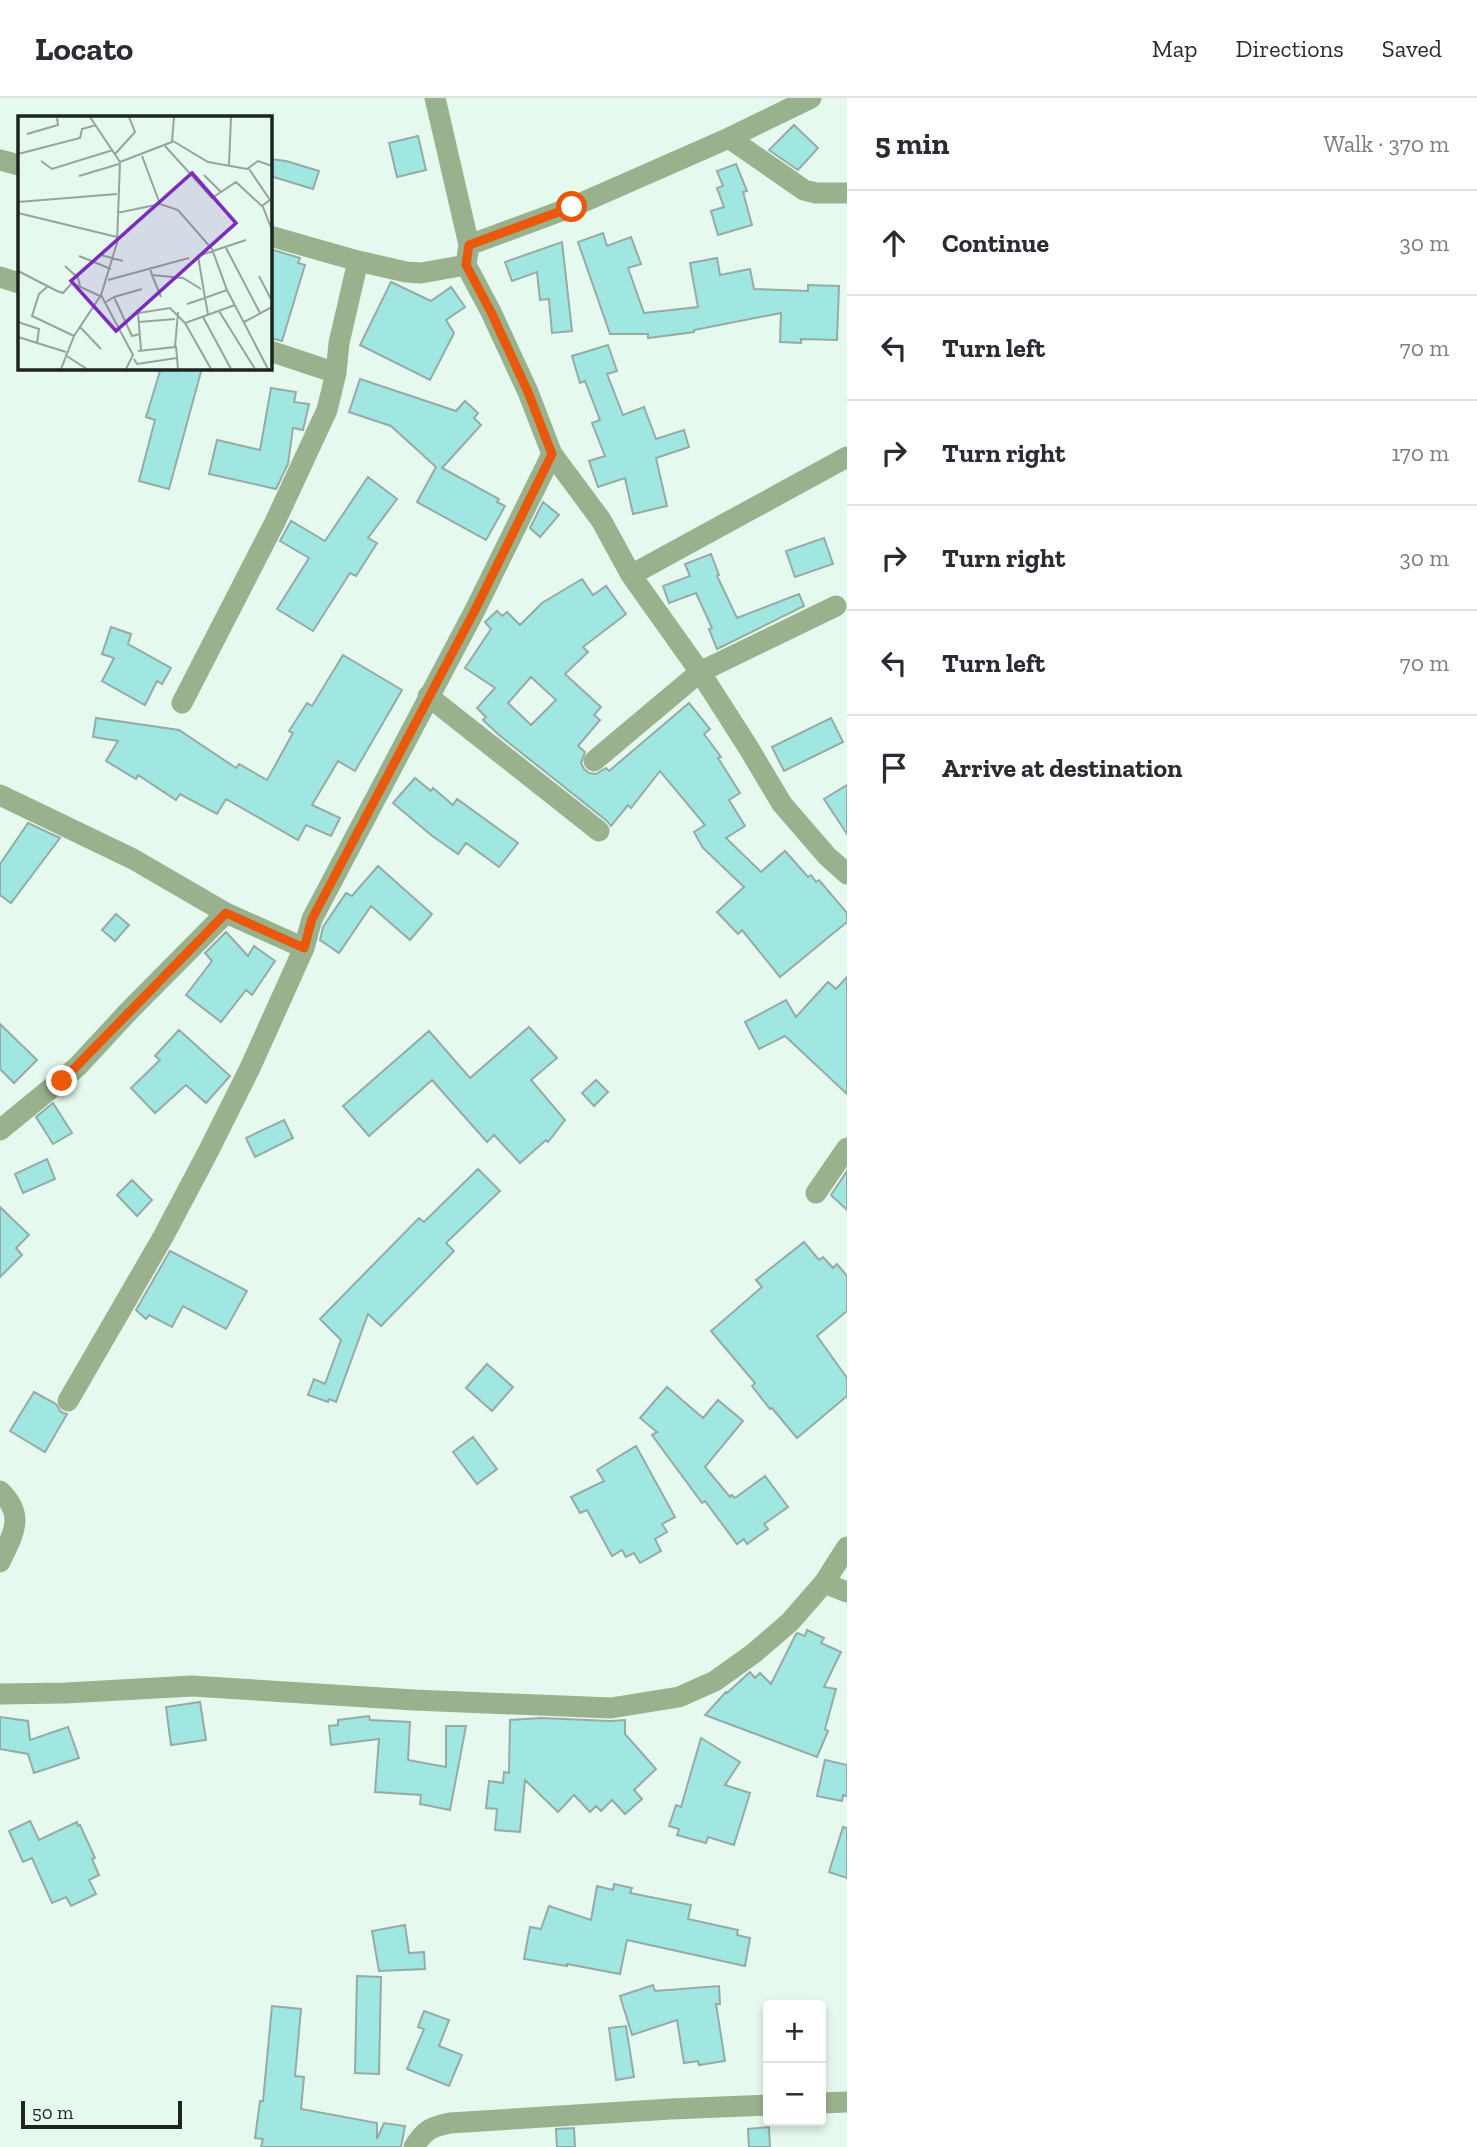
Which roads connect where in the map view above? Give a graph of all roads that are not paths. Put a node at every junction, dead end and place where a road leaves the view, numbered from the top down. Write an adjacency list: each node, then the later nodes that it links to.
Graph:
1 (435, 98): 8 (street)
2 (811, 98): 3 (street)
3 (729, 138): 6 (street); 8 (street)
4 (0, 160): 5 (street)
5 (18, 166)
6 (847, 193)
7 (271, 236): 9 (street)
8 (468, 255): 9 (street); 14 (street)
9 (359, 261): 13 (street)
10 (0, 277): 11 (street)
11 (18, 283)
12 (271, 351): 13 (street)
13 (336, 373): 20 (street)
14 (552, 454): 16 (street); 19 (street)
15 (847, 457): 16 (street)
16 (631, 575): 18 (street)
17 (836, 606): 18 (street)
18 (700, 672): 21 (street); 24 (street)
19 (428, 696): 23 (street); 26 (street)
20 (182, 703)
21 (594, 761)
22 (0, 795): 25 (street)
23 (598, 831)
24 (847, 874)
25 (226, 913): 26 (street); 27 (street)
26 (304, 948): 30 (street)
27 (0, 1130)
28 (847, 1148): 29 (street)
29 (816, 1193)
30 (68, 1401)
31 (0, 1491): 33 (street)
32 (847, 1547): 34 (street)
33 (0, 1562)
34 (824, 1583): 35 (street); 36 (street)
35 (847, 1592)
36 (0, 1694)
37 (847, 2102): 38 (street)
38 (826, 2103)
39 (763, 2105): 40 (street)
40 (414, 2147)

